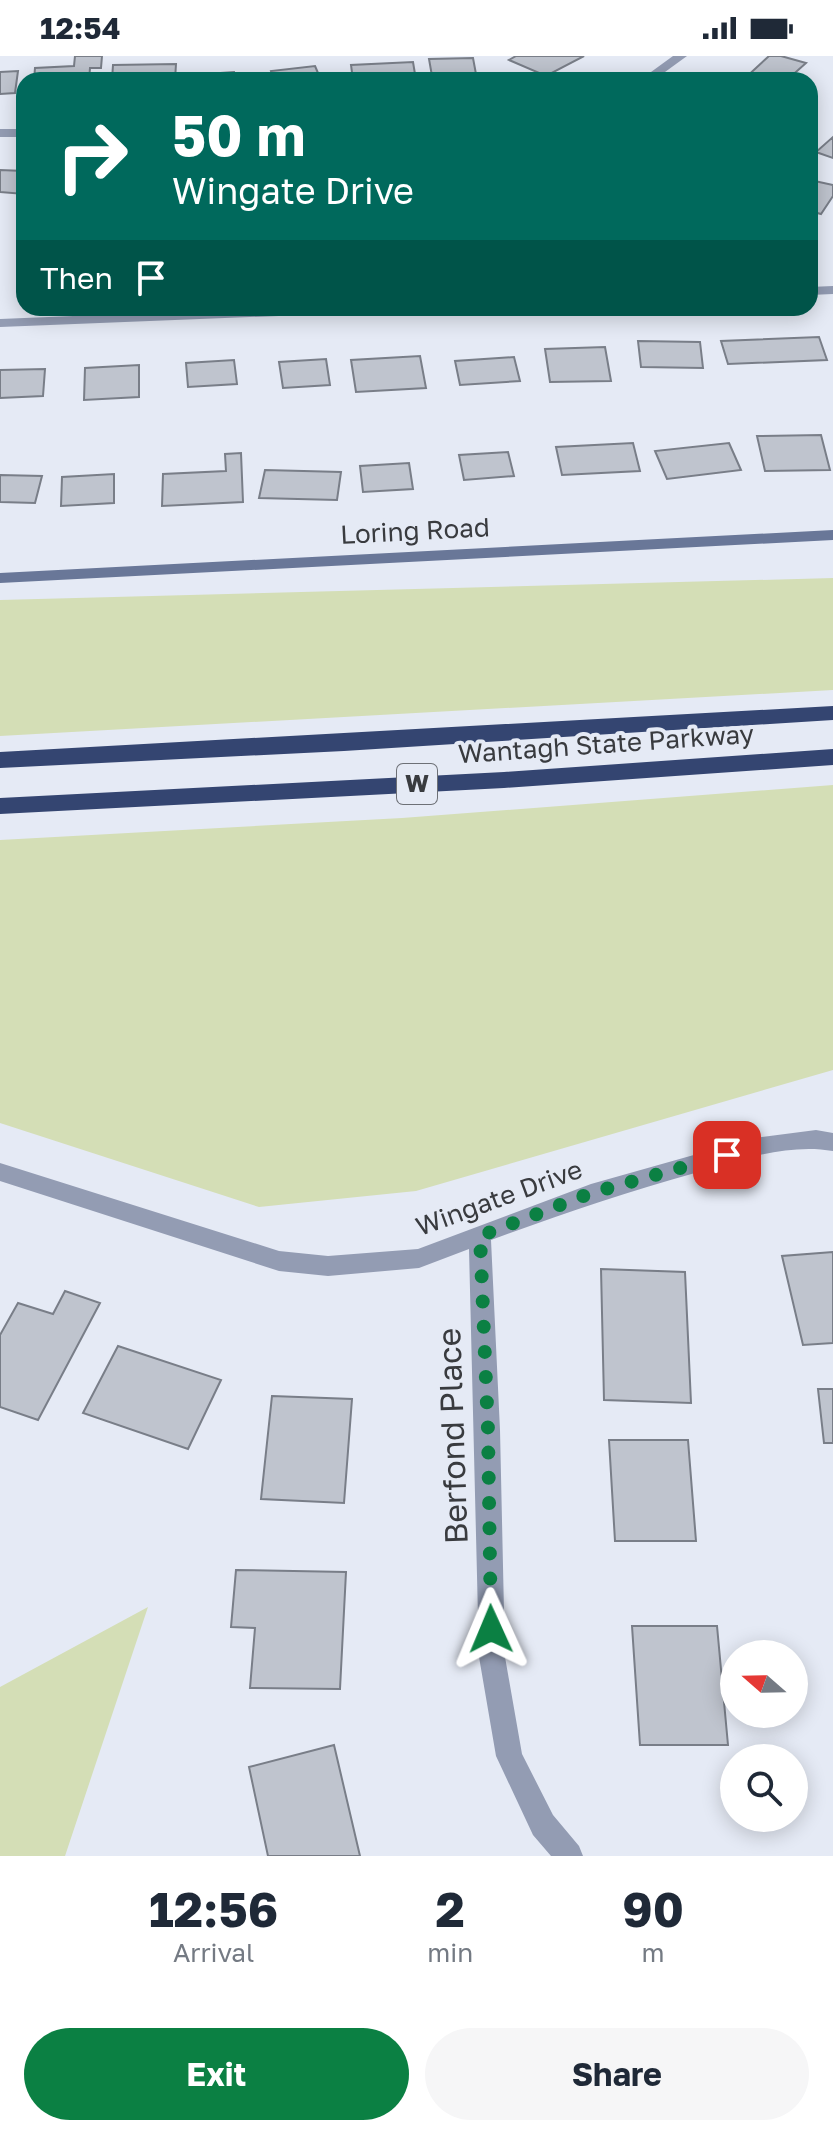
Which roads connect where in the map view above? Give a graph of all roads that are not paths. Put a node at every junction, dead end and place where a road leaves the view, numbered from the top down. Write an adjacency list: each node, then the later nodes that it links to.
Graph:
1 (681, 56): 2 (street)
2 (658, 72)
3 (176, 316): 4 (street)
4 (0, 323)
5 (833, 535): 6 (street, Loring Road)
6 (0, 578)
7 (833, 713): 9 (highway, Wantagh State Parkway / W)
8 (833, 757): 10 (highway, Wantagh State Parkway / W)
9 (0, 760)
10 (0, 806)
11 (833, 1142): 13 (street, Wingate Drive)
12 (0, 1172): 13 (street, Wingate Drive)
13 (480, 1236): 14 (street, Berfond Place)
14 (569, 1856)

